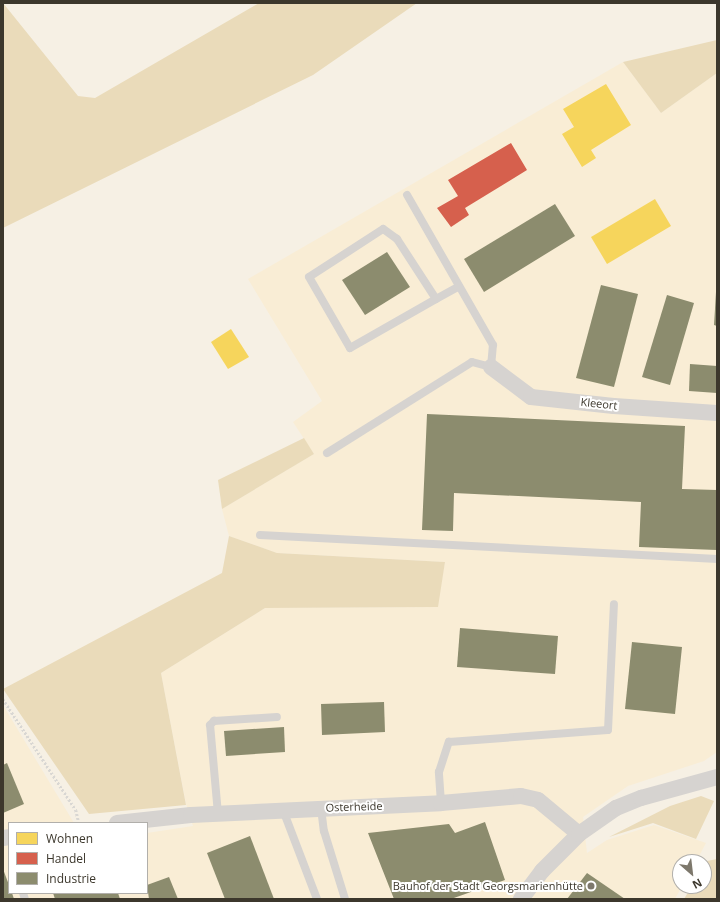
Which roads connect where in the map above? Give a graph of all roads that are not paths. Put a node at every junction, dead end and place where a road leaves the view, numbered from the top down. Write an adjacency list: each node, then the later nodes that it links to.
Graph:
1 (407, 195): 2 (lane)
2 (459, 286): 3 (lane); 4 (lane)
3 (436, 299): 3 (lane)
4 (491, 366): 5 (street, Kleeort); 6 (lane)
5 (717, 413)
6 (327, 453)
7 (260, 536): 8 (lane)
8 (717, 559)
9 (614, 604): 12 (lane)
10 (278, 717): 15 (lane)
11 (717, 777): 17 (street)
12 (441, 803): 13 (street, Osterheide); 17 (street, Osterheide)
13 (321, 808): 14 (street, Osterheide); 19 (lane)
14 (283, 810): 15 (street, Osterheide); 18 (lane)
15 (218, 814): 16 (street, Osterheide)
16 (128, 822)
17 (579, 834): 20 (street)
18 (317, 899)
19 (345, 899)
20 (521, 899)

